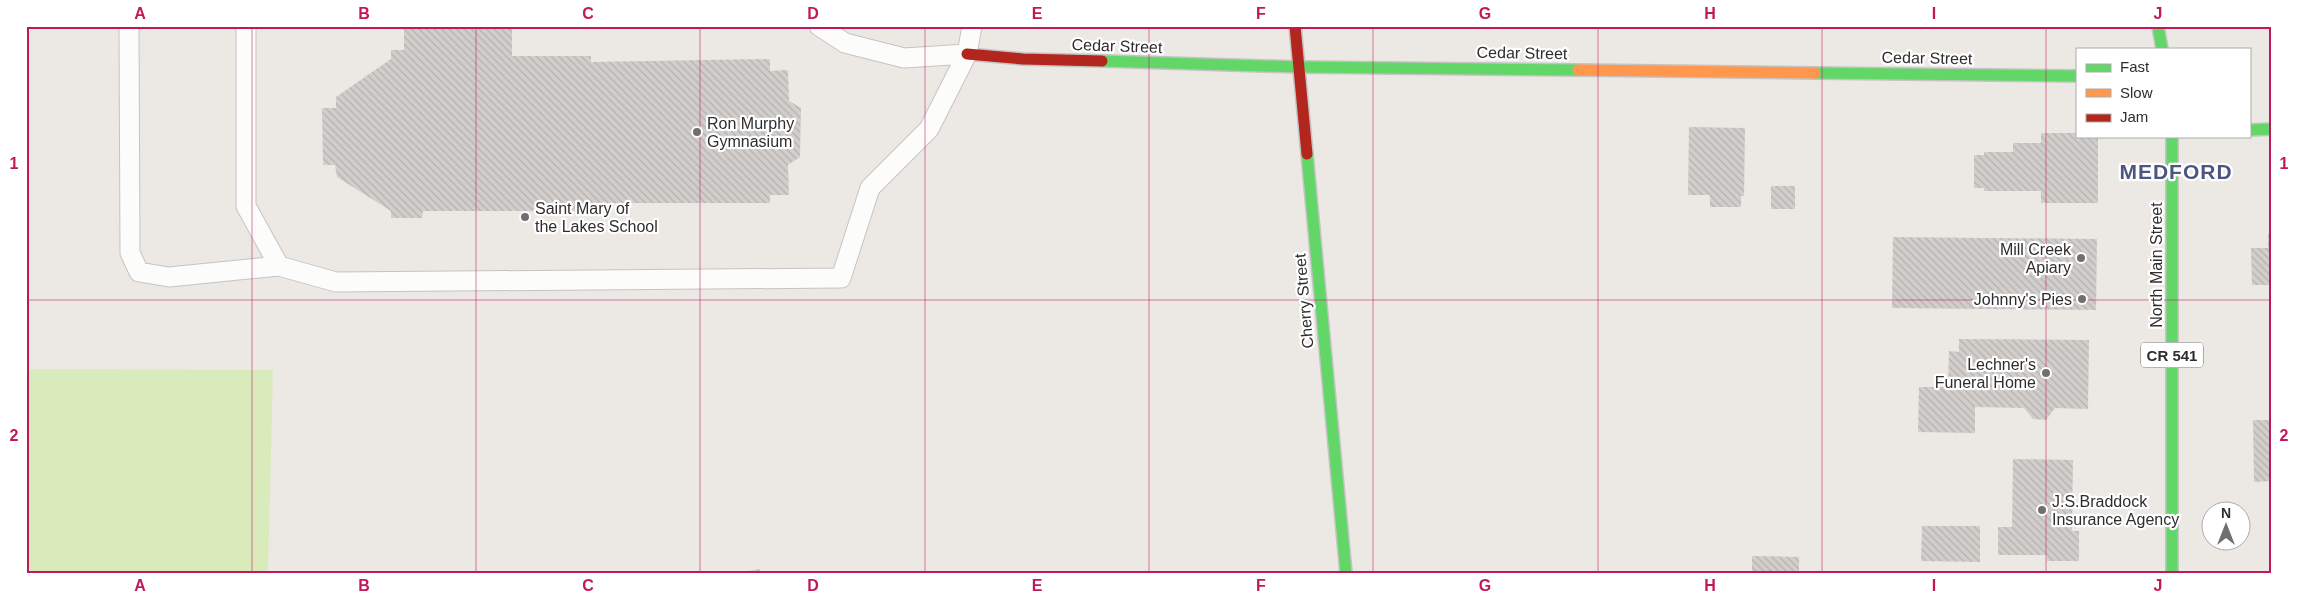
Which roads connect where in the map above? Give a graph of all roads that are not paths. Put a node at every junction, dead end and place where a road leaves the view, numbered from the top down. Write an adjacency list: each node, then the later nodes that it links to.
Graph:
1 (129, 26): 14 (lane)
2 (246, 26): 14 (lane)
3 (819, 26): 8 (lane)
4 (972, 26): 8 (lane)
5 (1295, 26): 9 (street, Cherry Street)
6 (2158, 26): 7 (street)
7 (2162, 48)
8 (967, 54): 9 (street, Cedar Street); 14 (lane)
9 (1299, 67): 10 (street, Cedar Street); 15 (street, Cherry Street)
10 (2076, 76)
11 (2250, 130): 12 (street)
12 (2272, 130)
13 (2172, 138): 16 (street, North Main Street / CR 541)
14 (278, 266)
15 (1346, 573)
16 (2172, 573)

